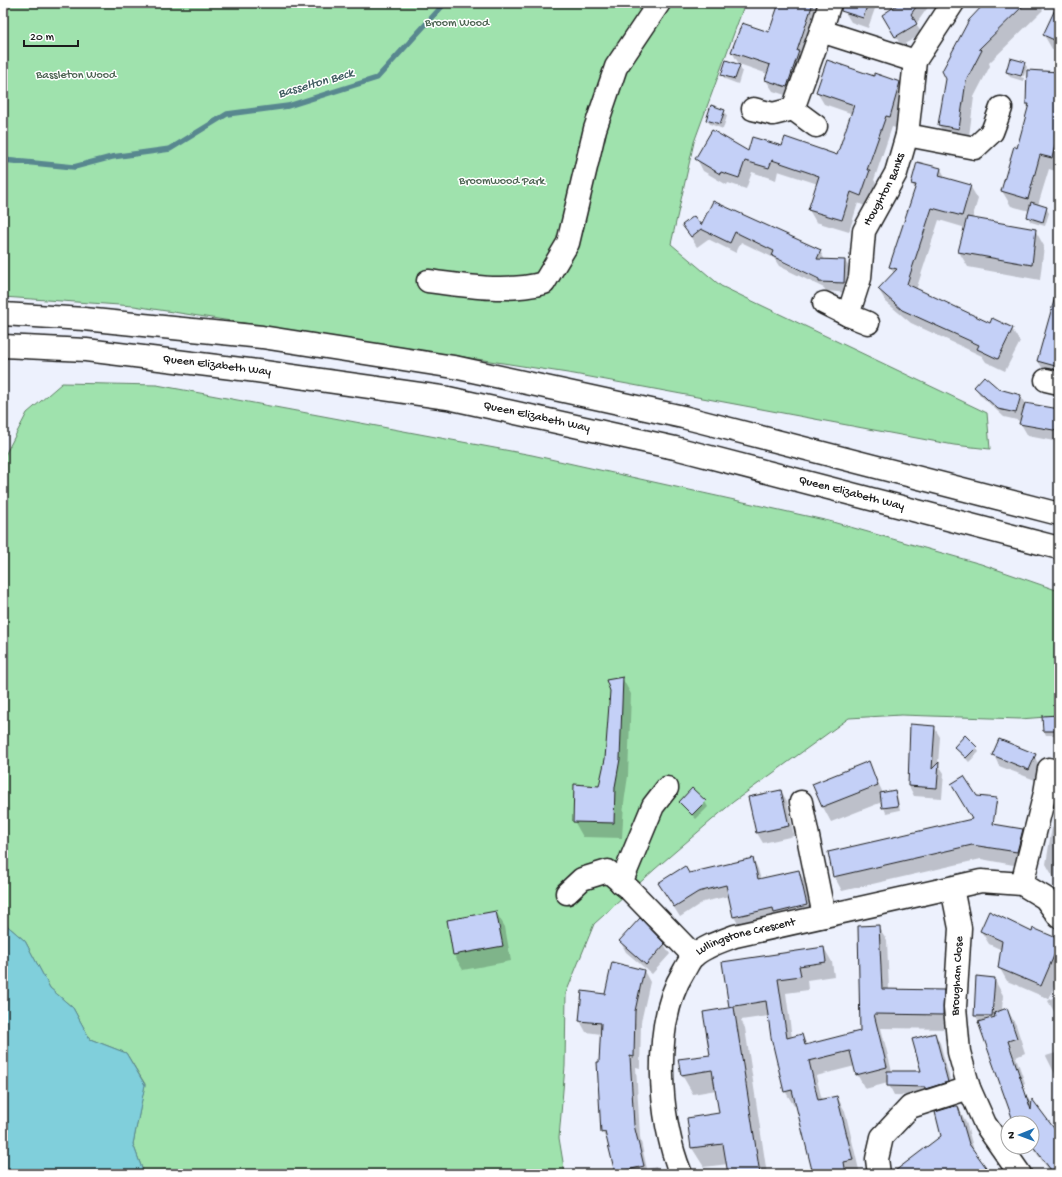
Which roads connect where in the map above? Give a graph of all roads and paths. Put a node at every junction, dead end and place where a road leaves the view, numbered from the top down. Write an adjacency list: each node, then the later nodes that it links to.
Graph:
1 (659, 3): 11 (street)
2 (830, 3): 4 (street)
3 (953, 3): 5 (street, Houghton Banks)
4 (821, 31): 5 (street); 8 (street)
5 (915, 61): 10 (street, Houghton Banks)
6 (753, 108): 8 (street)
7 (1001, 108): 10 (street)
8 (793, 109): 9 (street)
9 (816, 126)
10 (907, 135): 12 (street, Houghton Banks)
11 (428, 281)
12 (824, 303)
13 (3, 314): 15 (street)
14 (3, 346): 16 (street, Queen Elizabeth Way)
15 (1059, 514)
16 (1059, 548)
17 (1049, 769): 21 (street)
18 (667, 788): 20 (street)
19 (801, 802): 24 (street)
20 (621, 883): 23 (street); 26 (street)
21 (1022, 884): 22 (street, Lullingstone Crescent); 25 (street, Lullingstone Crescent)
22 (952, 888): 24 (street, Lullingstone Crescent); 27 (street, Brougham Close)
23 (567, 894)
24 (824, 916): 26 (street, Lullingstone Crescent)
25 (1059, 917)
26 (694, 956): 28 (street, Lullingstone Crescent)
27 (969, 1088): 29 (street); 30 (street, Brougham Close)
28 (681, 1174)
29 (879, 1174)
30 (1020, 1174)

